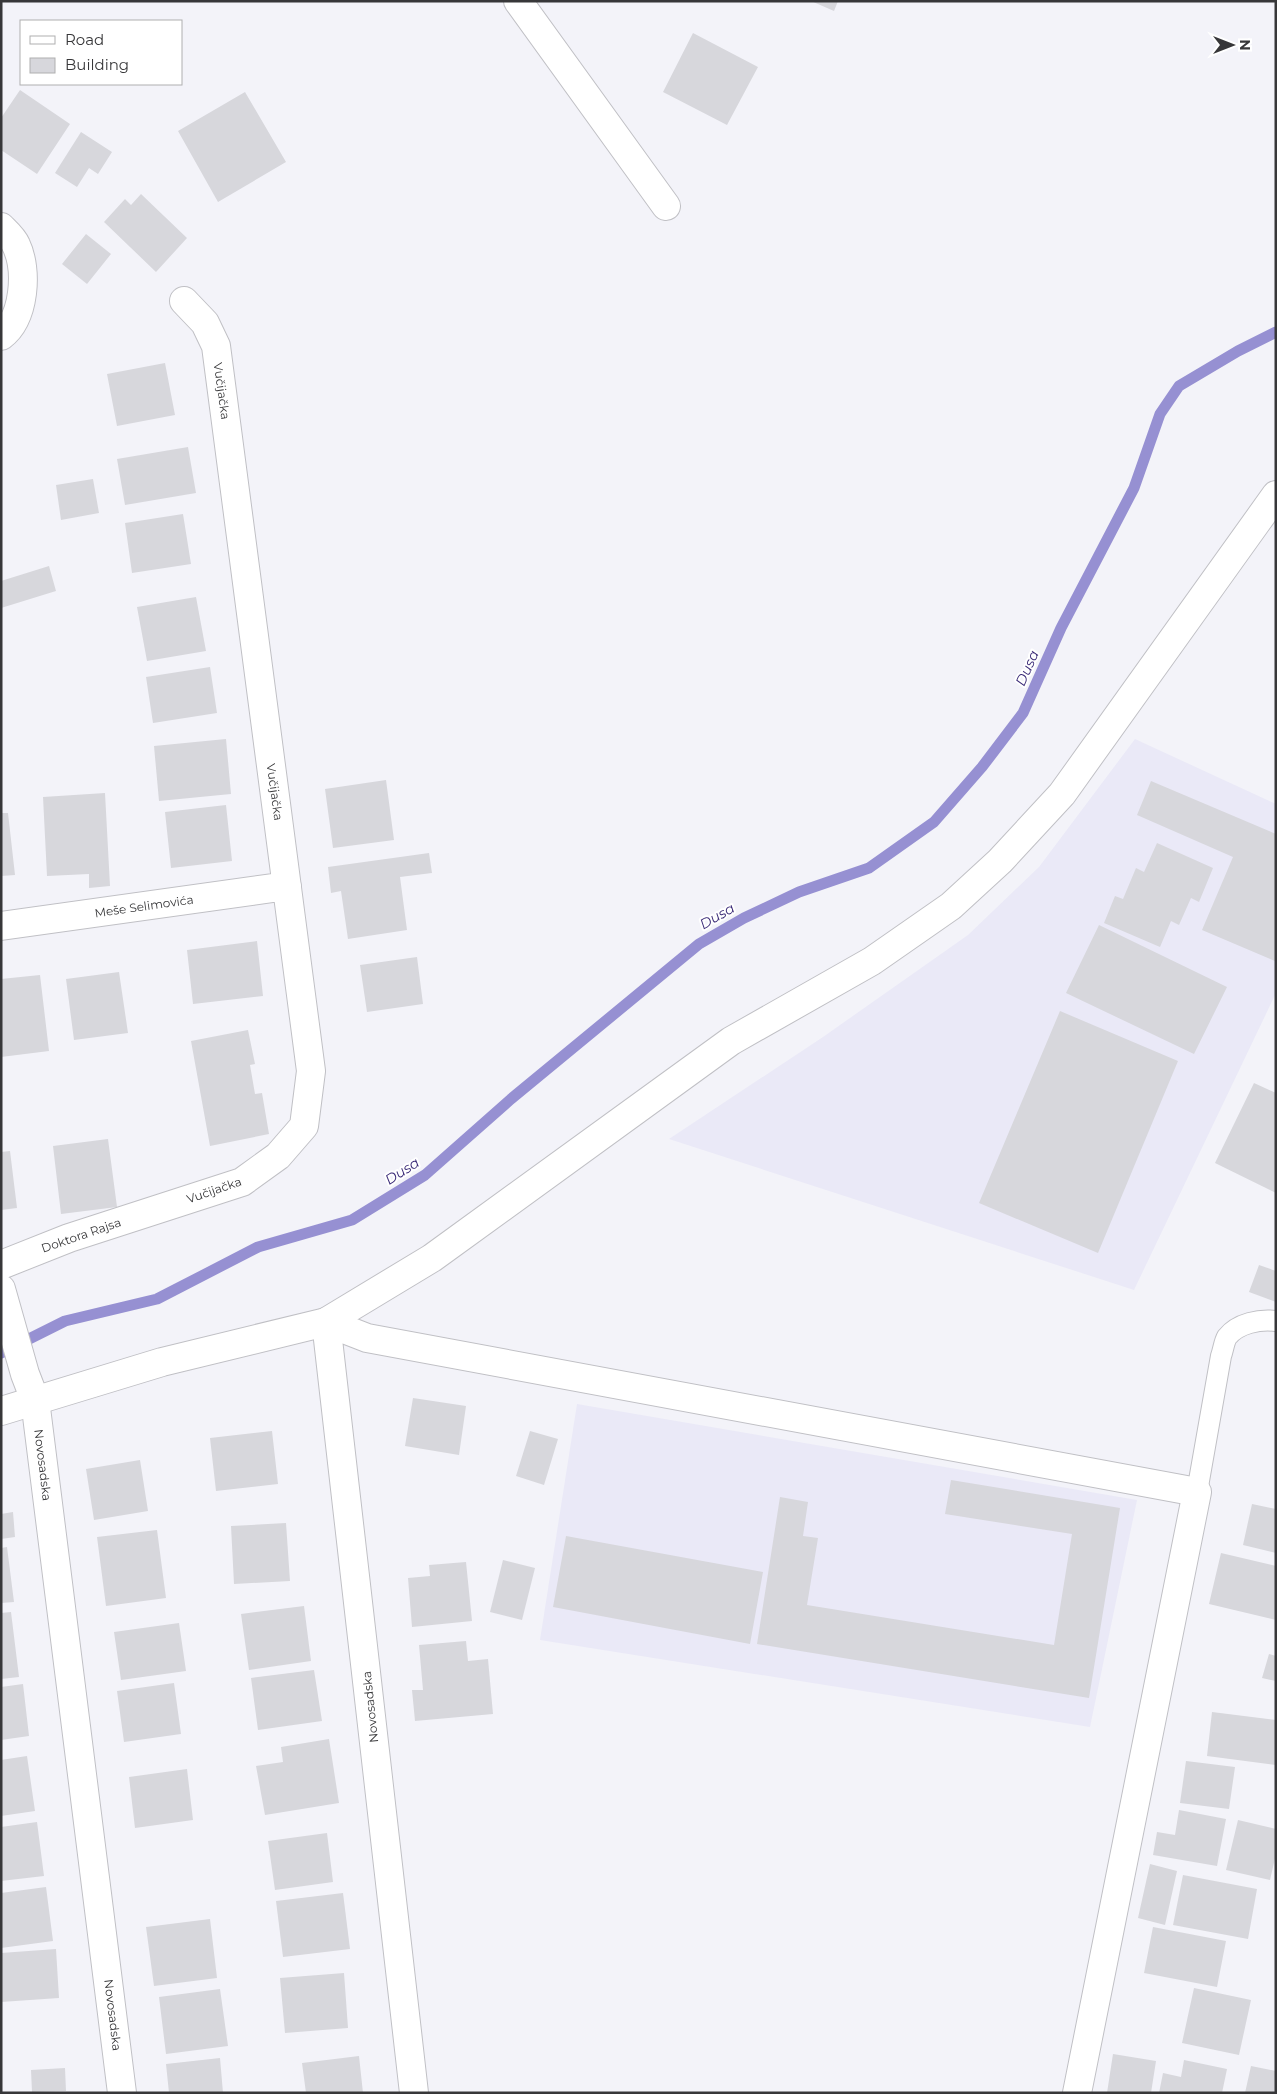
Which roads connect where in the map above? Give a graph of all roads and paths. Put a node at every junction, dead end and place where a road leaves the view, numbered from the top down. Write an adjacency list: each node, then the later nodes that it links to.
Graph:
1 (518, 1): 2 (street)
2 (666, 206)
3 (1, 227): 5 (street)
4 (184, 301): 7 (street, Vučijačka)
5 (1, 336)
6 (1276, 495): 13 (street)
7 (287, 886): 8 (street, Meše Selimovića); 9 (street, Vučijačka)
8 (1, 926)
9 (161, 1208): 10 (street, Doktora Rajsa)
10 (1, 1265)
11 (2, 1293): 14 (street, Novosadska)
12 (1276, 1321): 16 (lane)
13 (326, 1322): 14 (street); 16 (street); 18 (street, Novosadska)
14 (35, 1400): 15 (street); 17 (street, Novosadska)
15 (1, 1411)
16 (1197, 1492): 19 (street)
17 (122, 2093)
18 (414, 2093)
19 (1077, 2093)

